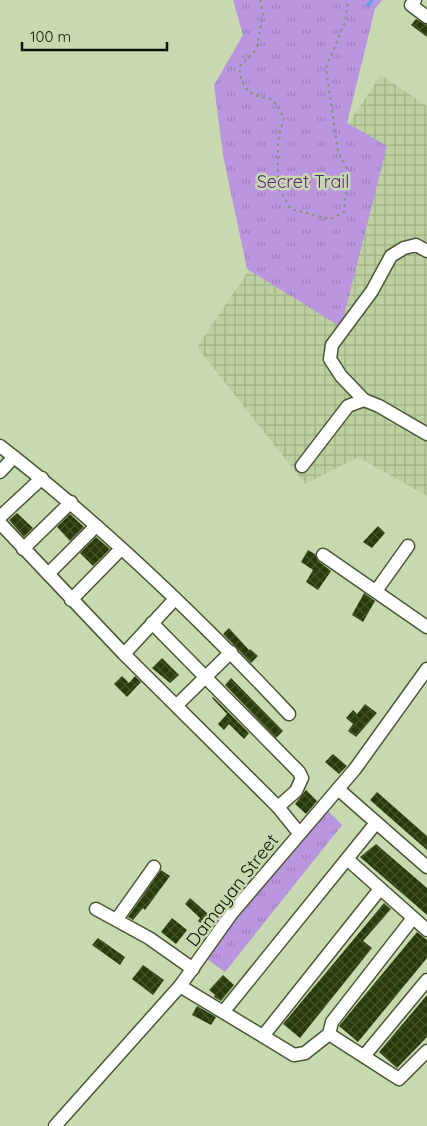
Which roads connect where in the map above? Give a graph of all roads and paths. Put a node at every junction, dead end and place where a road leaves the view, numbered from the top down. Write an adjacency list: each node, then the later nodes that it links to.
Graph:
1 (260, 0): 2 (path)
2 (348, 0)
3 (413, 2): 4 (street)
4 (427, 16)
5 (427, 251): 6 (street)
6 (364, 400): 7 (street); 10 (street)
7 (427, 434)
8 (0, 446): 9 (street)
9 (14, 457): 11 (street); 12 (street)
10 (302, 466)
11 (0, 472)
12 (42, 478): 13 (street); 14 (street)
13 (71, 502): 16 (street); 18 (street)
14 (0, 517)
15 (0, 522): 18 (street)
16 (96, 526): 19 (street); 21 (street)
17 (408, 546): 22 (street)
18 (23, 549): 21 (street)
19 (121, 549): 23 (street); 24 (street)
20 (323, 555): 22 (street)
21 (48, 574): 23 (street)
22 (376, 592): 26 (street)
23 (71, 600): 28 (street)
24 (174, 600): 25 (street); 27 (street)
25 (152, 623): 28 (street); 30 (street)
26 (427, 627)
27 (231, 652): 30 (street); 32 (street)
28 (124, 654): 31 (street)
29 (427, 669): 33 (street, Damayan Street)
30 (206, 677): 31 (street); 34 (street)
31 (177, 705): 34 (street)
32 (289, 714)
33 (338, 789): 35 (street); 36 (street, Damayan Street)
34 (278, 807): 36 (street)
35 (376, 823): 37 (street); 39 (street)
36 (299, 833): 45 (street, Damayan Street)
37 (347, 859): 40 (street); 48 (street)
38 (154, 866): 43 (street)
39 (427, 868)
40 (380, 889): 42 (street); 50 (street)
41 (96, 909): 43 (street)
42 (413, 918): 44 (street); 49 (street)
43 (117, 919): 45 (street)
44 (427, 930)
45 (193, 969): 47 (street, Damayan Street)
46 (427, 980): 52 (street)
47 (180, 986): 48 (street); 53 (street, Damayan Street)
48 (224, 1011): 50 (street)
49 (329, 1034): 50 (street); 52 (street)
50 (264, 1036)
51 (427, 1051): 52 (street)
52 (364, 1056)
53 (55, 1126)

